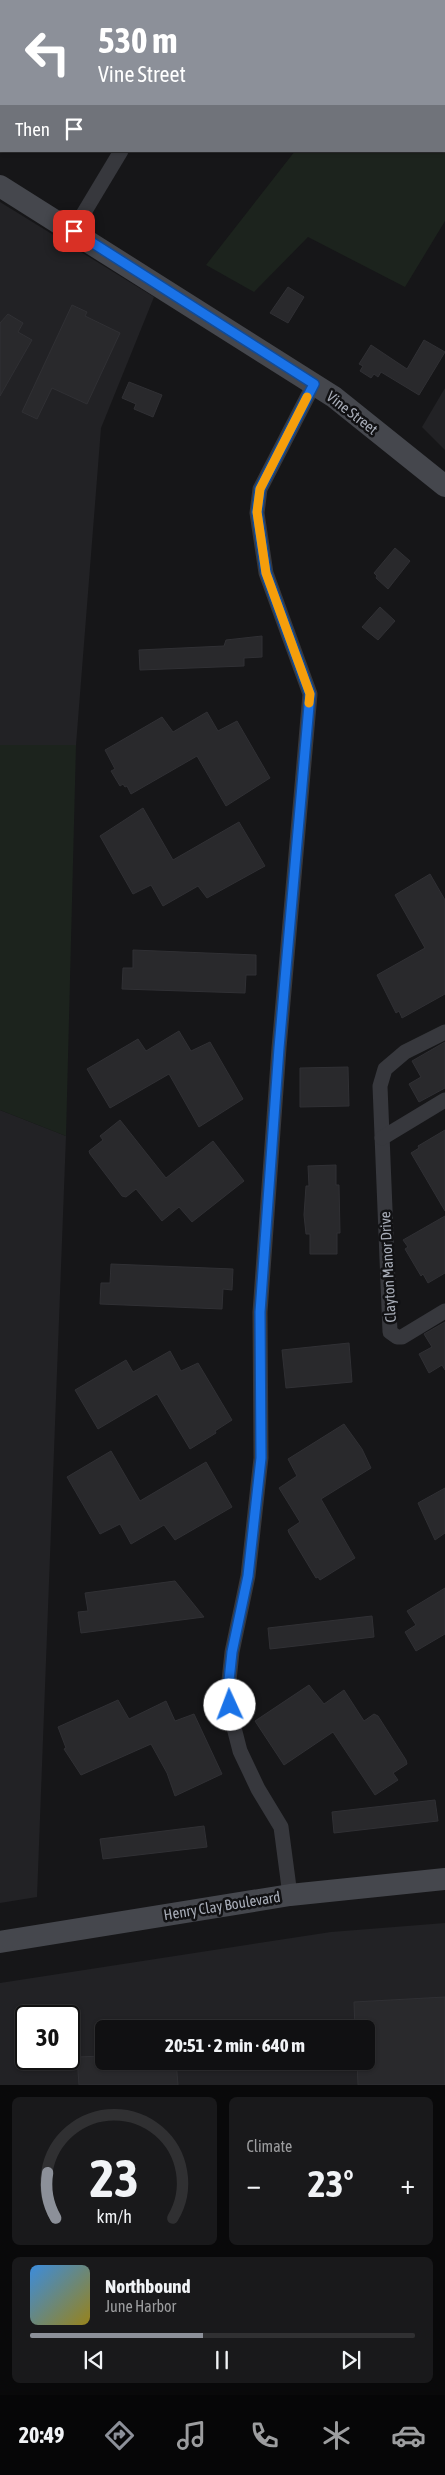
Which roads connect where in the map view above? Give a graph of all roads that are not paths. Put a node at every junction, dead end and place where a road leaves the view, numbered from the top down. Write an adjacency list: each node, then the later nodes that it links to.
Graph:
1 (120, 152): 3 (street)
2 (0, 186): 3 (street, Vine Street)
3 (74, 231): 4 (street, Vine Street)
4 (314, 384): 5 (street, Vine Street); 11 (street)
5 (445, 486)
6 (445, 1032): 8 (street, Clayton Manor Drive)
7 (445, 1100): 8 (street)
8 (382, 1138): 9 (street, Clayton Manor Drive)
9 (445, 1311)
10 (445, 1879): 11 (street, Henry Clay Boulevard)
11 (290, 1895): 12 (street, Henry Clay Boulevard)
12 (0, 1942)

